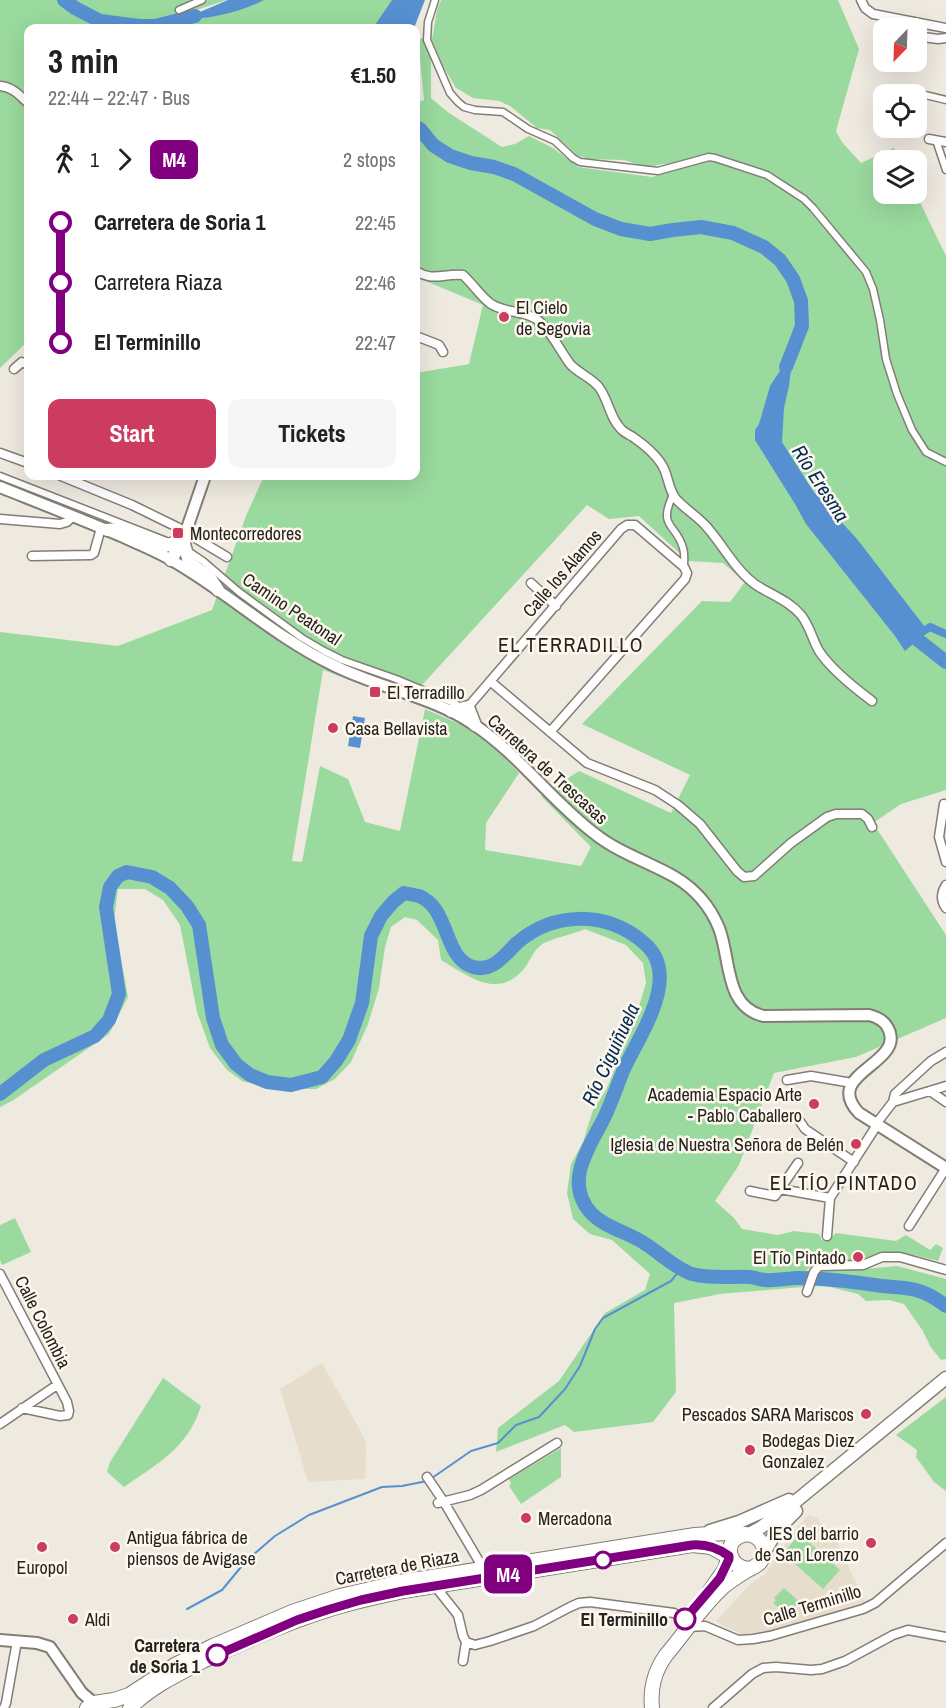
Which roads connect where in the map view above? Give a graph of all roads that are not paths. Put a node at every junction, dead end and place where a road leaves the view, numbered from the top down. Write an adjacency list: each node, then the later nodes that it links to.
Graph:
1 (202, 0): 4 (street)
2 (435, 0): 22 (street)
3 (861, 0): 5 (street)
4 (179, 10)
5 (946, 28)
6 (927, 38): 7 (street)
7 (946, 38)
8 (0, 86): 10 (street)
9 (927, 95): 11 (street)
10 (24, 99)
11 (946, 100)
12 (932, 139): 13 (street); 14 (street)
13 (946, 142)
14 (946, 169)
15 (420, 273): 27 (street)
16 (420, 338): 17 (street)
17 (443, 352)
18 (24, 363): 19 (street)
19 (14, 369)
20 (0, 453): 21 (street)
21 (24, 462)
22 (946, 462)
23 (0, 476): 32 (street)
24 (71, 480): 31 (street)
25 (204, 480): 31 (street)
26 (0, 487): 28 (street)
27 (673, 495): 36 (street); 41 (street)
28 (74, 516): 29 (street); 30 (street)
29 (0, 519)
30 (104, 529): 31 (main road); 33 (street); 35 (street)
31 (185, 541): 34 (street); 35 (main road); 38 (main road); 42 (street, Camino Peatonal)
32 (169, 542)
33 (32, 556)
34 (227, 556)
35 (171, 560): 38 (street)
36 (684, 567): 39 (street, Calle los Álamos); 44 (street)
37 (531, 583): 39 (street)
38 (218, 590): 42 (street)
39 (556, 606): 40 (street, Calle los Álamos)
40 (490, 681): 42 (street, Calle los Álamos); 44 (street)
41 (872, 701)
42 (458, 708): 43 (main road)
43 (475, 725): 54 (street, Carretera de Trescasas)
44 (550, 732): 46 (street)
45 (944, 804): 47 (street)
46 (872, 827)
47 (946, 862)
48 (946, 885): 49 (street)
49 (946, 908)
50 (946, 1052): 52 (street)
51 (946, 1059): 52 (street)
52 (931, 1061): 57 (street)
53 (787, 1080): 54 (street)
54 (852, 1083): 60 (street)
55 (946, 1086): 56 (street)
56 (930, 1091): 57 (street); 58 (street)
57 (893, 1102): 60 (street)
58 (946, 1102)
59 (799, 1120): 61 (street)
60 (877, 1124): 61 (street); 63 (street)
61 (854, 1161): 66 (street)
62 (798, 1163): 64 (street)
63 (946, 1168): 67 (street)
64 (780, 1189): 65 (street); 66 (street)
65 (750, 1191)
66 (830, 1198): 68 (street)
67 (909, 1226)
68 (827, 1236)
69 (946, 1270): 71 (street)
70 (0, 1274): 73 (street, Calle Colombia)
71 (808, 1289)
72 (946, 1378): 79 (main road)
73 (57, 1385): 75 (street, Calle Colombia); 75 (street, Calle Colombia)
74 (946, 1387): 84 (main road)
75 (22, 1408): 76 (street, Calle Colombia)
76 (0, 1424)
77 (557, 1443): 80 (street)
78 (427, 1477): 80 (street)
79 (804, 1493): 81 (main road); 82 (main road)
80 (441, 1503): 86 (street)
81 (747, 1534): 82 (highway, Carretera de Riaza); 84 (highway); 85 (highway)
82 (695, 1540): 85 (highway, Carretera de Riaza); 86 (highway, Carretera de Riaza); 88 (highway); 89 (highway, Carretera de Riaza)
83 (946, 1543): 92 (street, Calle Terminillo)
84 (764, 1553): 87 (highway)
85 (730, 1555): 87 (highway); 88 (highway)
86 (483, 1568): 98 (highway, Carretera de Riaza)
87 (749, 1569): 90 (highway)
88 (720, 1578): 91 (highway)
89 (435, 1586): 96 (street); 98 (highway, Carretera de Riaza)
90 (702, 1611): 91 (highway); 92 (street)
91 (687, 1623): 92 (street, Calle Terminillo); 96 (street); 102 (highway); 103 (highway)
92 (705, 1626)
93 (946, 1637): 104 (street)
94 (0, 1640): 95 (street)
95 (17, 1641): 99 (street); 100 (street)
96 (466, 1642): 97 (street)
97 (462, 1661)
98 (178, 1669): 99 (highway); 101 (highway)
99 (97, 1706)
100 (4, 1708)
101 (130, 1708)
102 (644, 1708)
103 (652, 1708)
104 (713, 1708)

